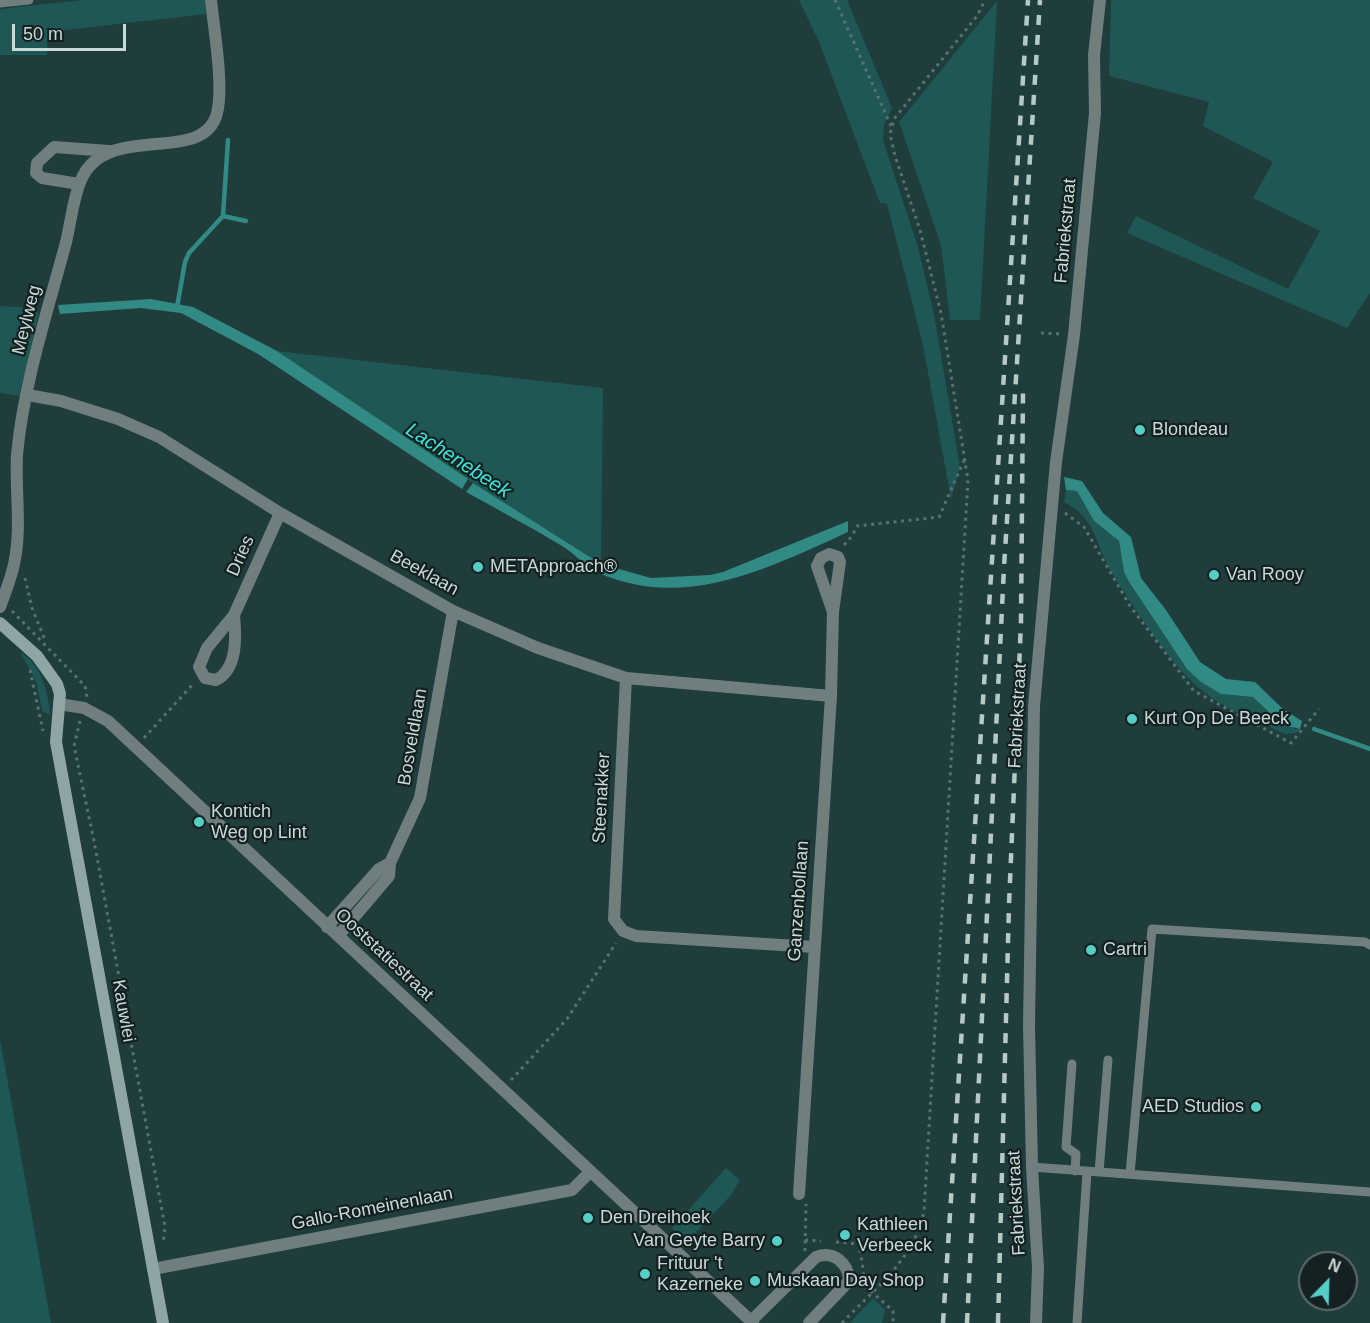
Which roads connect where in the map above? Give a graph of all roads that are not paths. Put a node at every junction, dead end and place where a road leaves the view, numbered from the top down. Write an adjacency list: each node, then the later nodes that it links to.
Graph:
1 (29, 0): 4 (lane)
2 (211, 0): 5 (street)
3 (1100, 0): 24 (street, Fabriekstraat)
4 (0, 3)
5 (109, 151): 6 (street, Meylweg); 6 (street)
6 (79, 184): 7 (street, Meylweg)
7 (28, 395): 8 (street, Beeklaan); 9 (street, Meylweg)
8 (280, 513): 10 (street, Beeklaan); 12 (street, Dries)
9 (0, 607)
10 (453, 611): 14 (street, Beeklaan); 17 (street, Bosveldlaan)
11 (833, 612): 11 (street, Ganzenbollaan); 15 (street, Ganzenbollaan)
12 (234, 615): 12 (street, Dries)
13 (0, 623): 16 (street)
14 (626, 678): 15 (street, Beeklaan); 21 (street, Steenakker)
15 (831, 696): 21 (street, Ganzenbollaan)
16 (59, 704): 18 (street, Ooststatiestraat); 32 (street, Kauwlei)
17 (390, 863): 18 (street, Bosveldlaan); 19 (street, Bosveldlaan)
18 (327, 927): 19 (street, Ooststatiestraat)
19 (338, 936): 26 (street, Ooststatiestraat)
20 (1370, 945): 29 (lane)
21 (814, 947): 31 (street, Ganzenbollaan)
22 (1108, 1060): 28 (lane)
23 (1072, 1064): 25 (lane)
24 (1032, 1167): 25 (lane); 36 (street, Fabriekstraat)
25 (1075, 1171): 27 (lane)
26 (590, 1172): 32 (street, Gallo-Romeinenlaan); 33 (street, Ooststatiestraat)
27 (1087, 1172): 28 (lane); 37 (lane)
28 (1099, 1172): 29 (lane)
29 (1130, 1174): 30 (lane)
30 (1370, 1192)
31 (799, 1194)
32 (153, 1269): 34 (street, Kauwlei)
33 (752, 1322): 35 (street)
34 (163, 1323)
35 (809, 1323)
36 (1036, 1323)
37 (1077, 1323)

